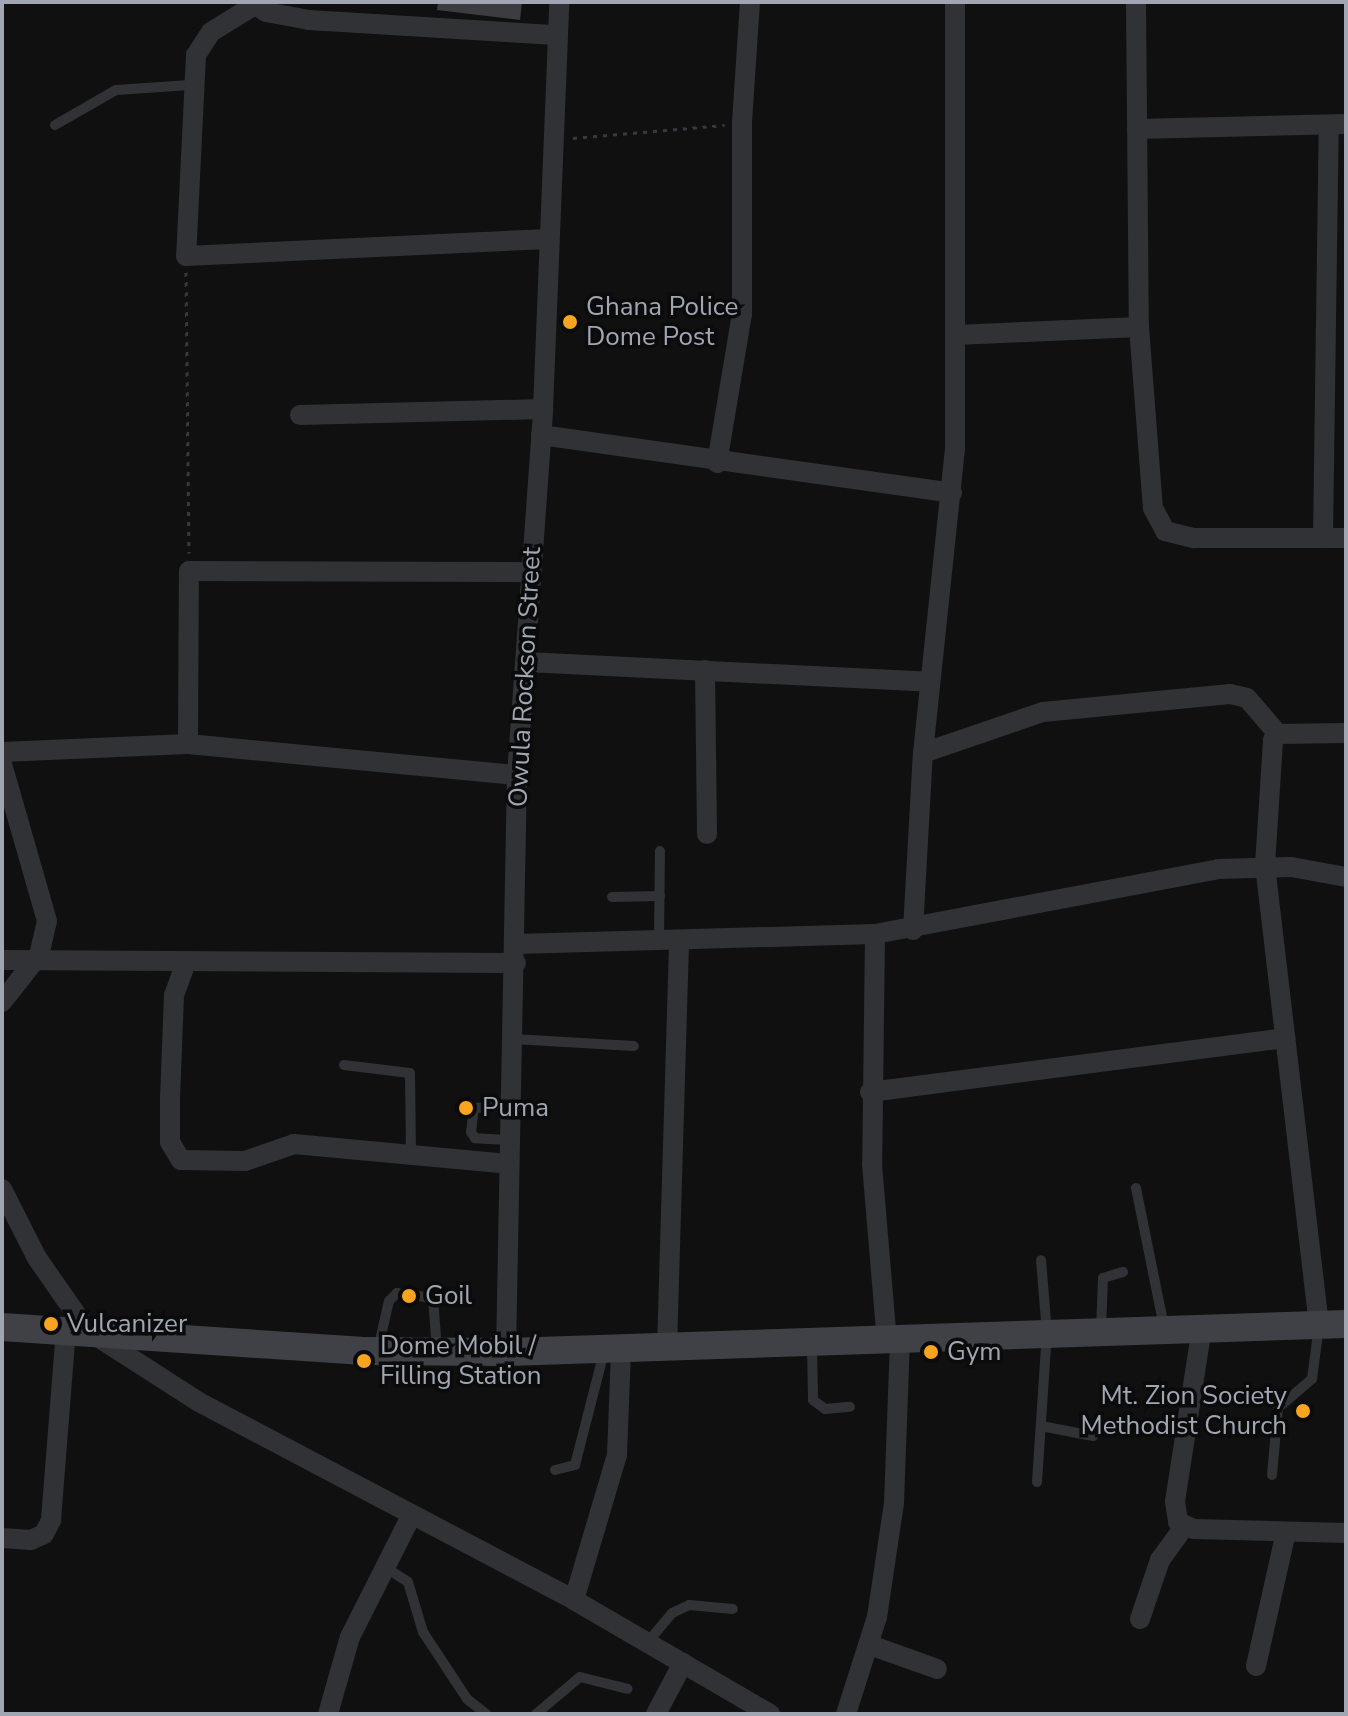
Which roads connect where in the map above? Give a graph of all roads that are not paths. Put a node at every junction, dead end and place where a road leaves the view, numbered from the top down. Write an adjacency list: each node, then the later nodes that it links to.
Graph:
1 (559, 2): 6 (street, Owula Rockson Street)
2 (750, 2): 17 (street)
3 (955, 2): 13 (street)
4 (1136, 2): 10 (street)
5 (252, 4): 6 (street); 7 (street)
6 (557, 35): 11 (street, Owula Rockson Street)
7 (190, 85): 8 (lane); 11 (street)
8 (55, 125)
9 (1338, 125): 10 (street); 19 (street)
10 (1137, 129): 12 (street)
11 (549, 239): 14 (street, Owula Rockson Street)
12 (1139, 327): 13 (street); 19 (street)
13 (956, 335): 18 (street)
14 (543, 409): 15 (street); 16 (street, Owula Rockson Street)
15 (300, 415)
16 (541, 435): 17 (street); 21 (street, Owula Rockson Street)
17 (717, 463): 18 (street)
18 (952, 493): 24 (street)
19 (1323, 537): 20 (street)
20 (1346, 538)
21 (530, 572): 22 (street, Owula Rockson Street); 27 (street)
22 (526, 662): 23 (street); 31 (street, Owula Rockson Street)
23 (705, 670): 24 (street); 32 (street)
24 (930, 682): 29 (street)
25 (1346, 733): 26 (street)
26 (1278, 734): 29 (street); 34 (street)
27 (188, 744): 28 (street); 31 (street)
28 (2, 752)
29 (923, 753): 38 (street)
30 (2, 764): 43 (street)
31 (517, 775): 41 (street, Owula Rockson Street)
32 (707, 834)
33 (660, 851): 36 (lane)
34 (1265, 865): 35 (street); 38 (street); 46 (street)
35 (1346, 877)
36 (660, 896): 37 (lane); 40 (lane)
37 (612, 897)
38 (913, 930): 39 (street)
39 (875, 934): 40 (street); 50 (street)
40 (669, 941): 41 (street); 68 (street)
41 (516, 953): 44 (street); 47 (street, Owula Rockson Street)
42 (2, 960): 43 (street)
43 (34, 962): 44 (street); 45 (street)
44 (185, 965): 53 (street)
45 (2, 1002)
46 (1286, 1038): 50 (street); 59 (street)
47 (513, 1039): 48 (lane); 51 (street, Owula Rockson Street)
48 (634, 1046)
49 (344, 1065): 53 (lane)
50 (870, 1092): 66 (street)
51 (510, 1106): 52 (street, Owula Rockson Street); 52 (lane)
52 (509, 1140): 54 (street, Owula Rockson Street)
53 (410, 1158): 54 (street)
54 (508, 1164): 72 (street, Owula Rockson Street)
55 (1136, 1188): 62 (lane)
56 (2, 1189): 63 (street)
57 (1041, 1260): 65 (lane)
58 (1123, 1272): 64 (lane)
59 (1333, 1325): 61 (main road); 77 (lane)
60 (2, 1327): 63 (main road)
61 (1202, 1327): 62 (main road); 80 (street)
62 (1164, 1328): 64 (main road)
63 (76, 1329): 70 (main road); 79 (street); 83 (street)
64 (1101, 1330): 65 (main road)
65 (1047, 1333): 66 (main road); 74 (lane)
66 (894, 1341): 67 (main road); 89 (street)
67 (811, 1344): 68 (main road); 73 (lane)
68 (667, 1348): 69 (main road)
69 (613, 1350): 72 (main road); 76 (lane); 85 (street)
70 (378, 1351): 71 (main road); 71 (lane)
71 (437, 1352): 72 (main road)
72 (506, 1352)
73 (850, 1407)
74 (1041, 1426): 75 (lane); 78 (lane)
75 (1093, 1436)
76 (555, 1470)
77 (1272, 1475)
78 (1037, 1482)
79 (411, 1516): 84 (street); 85 (street)
80 (1184, 1527): 81 (street); 87 (street)
81 (1286, 1532): 82 (street); 91 (street)
82 (1346, 1533)
83 (2, 1538)
84 (383, 1565): 94 (lane); 95 (street)
85 (574, 1600): 88 (street)
86 (733, 1609): 88 (lane)
87 (1140, 1619)
88 (647, 1643): 90 (street)
89 (870, 1645): 92 (street); 99 (street)
90 (683, 1663): 97 (street); 98 (street)
91 (1256, 1666)
92 (937, 1669)
93 (628, 1689): 96 (lane)
94 (483, 1713)
95 (328, 1714)
96 (536, 1714)
97 (656, 1714)
98 (770, 1714)
99 (846, 1714)

